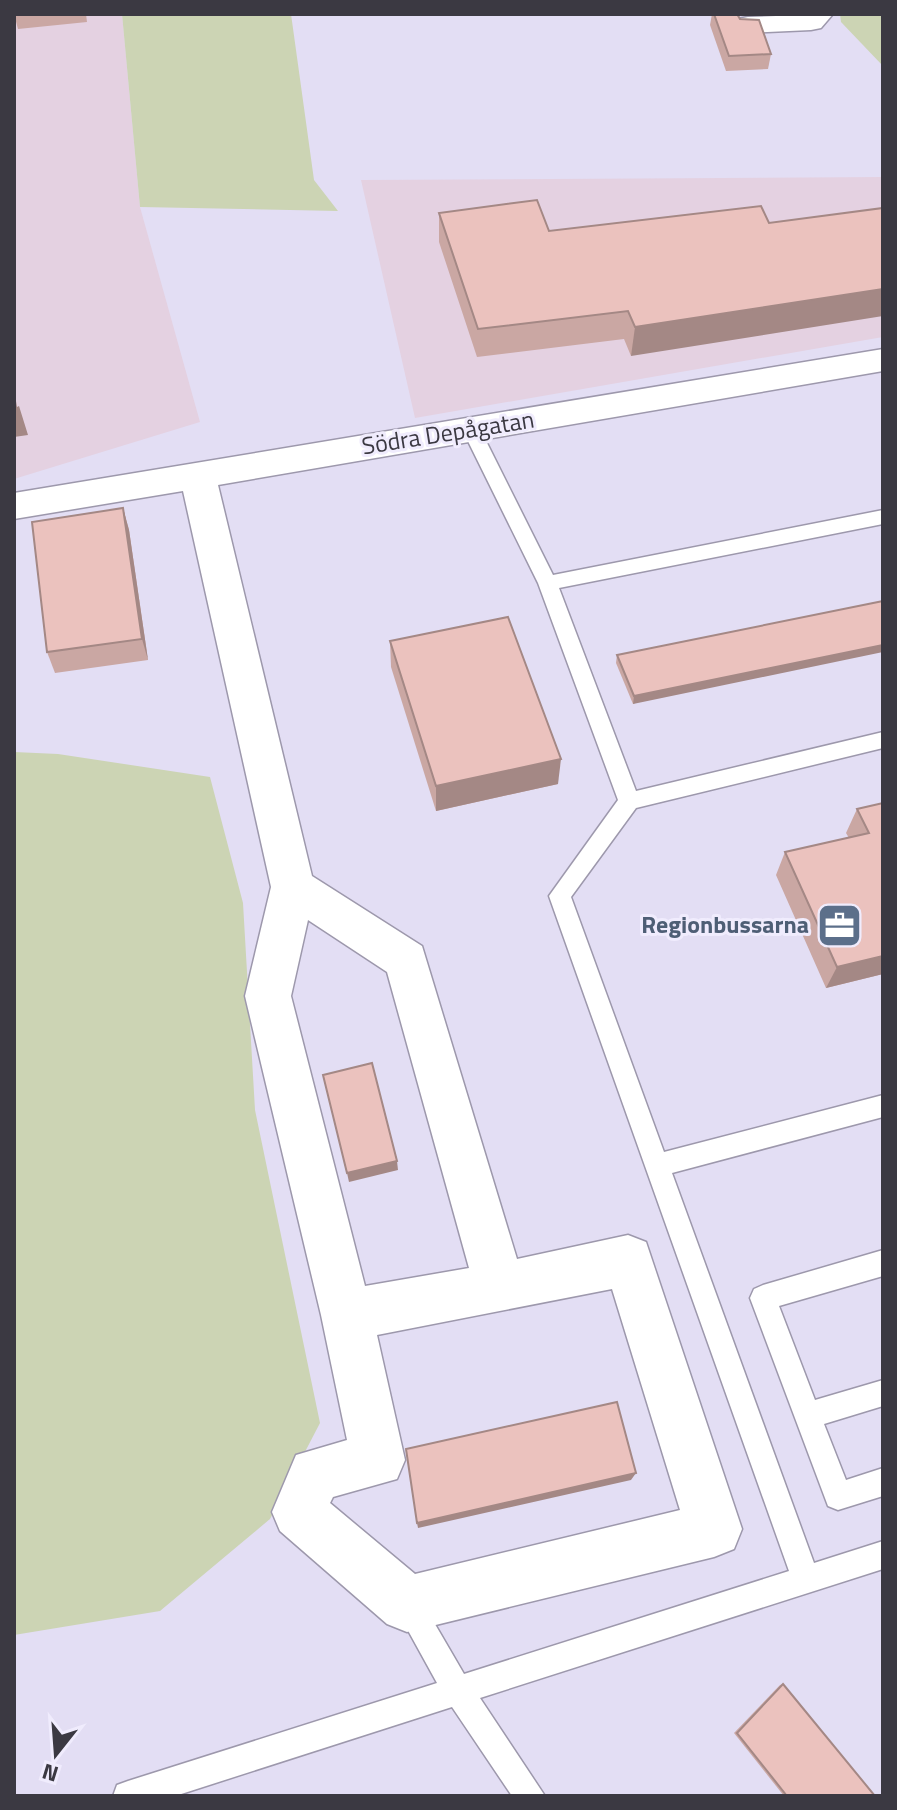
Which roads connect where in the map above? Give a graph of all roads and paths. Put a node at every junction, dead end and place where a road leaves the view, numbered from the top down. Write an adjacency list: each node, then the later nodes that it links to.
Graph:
1 (819, 14): 2 (street)
2 (748, 25)
3 (883, 360): 4 (street, Södra Depågatan)
4 (471, 429): 5 (street, Södra Depågatan); 8 (lane)
5 (198, 475): 6 (street, Södra Depågatan); 11 (street)
6 (14, 506)
7 (883, 517): 8 (lane)
8 (548, 583): 10 (lane)
9 (883, 740): 10 (lane)
10 (629, 801): 13 (lane)
11 (293, 887): 15 (street); 16 (street)
12 (883, 1106): 13 (lane)
13 (659, 1165): 21 (lane)
14 (883, 1263): 18 (lane)
15 (500, 1288): 16 (street); 22 (street)
16 (347, 1315): 22 (street)
17 (883, 1393): 18 (lane)
18 (805, 1416): 19 (lane)
19 (883, 1482)
20 (883, 1555): 21 (lane)
21 (806, 1580): 23 (lane)
22 (407, 1604): 23 (lane)
23 (458, 1691): 24 (lane); 25 (lane)
24 (128, 1796)
25 (530, 1796)

